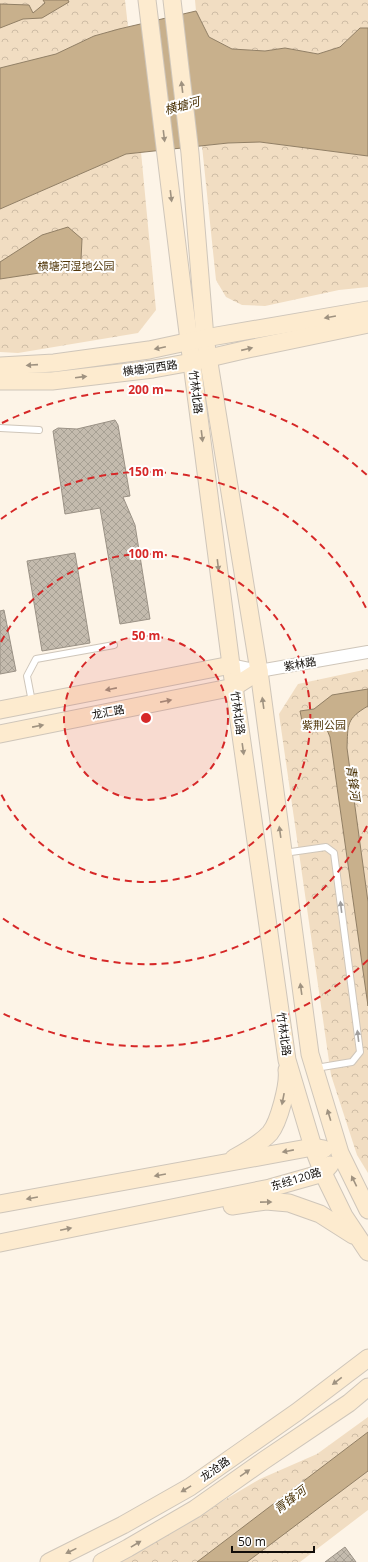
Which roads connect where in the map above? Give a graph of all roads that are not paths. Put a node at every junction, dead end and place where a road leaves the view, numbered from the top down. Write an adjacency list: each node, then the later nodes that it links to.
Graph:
1 (173, 5): 5 (main road, 竹林北路, one-way to 1)
2 (148, 7): 5 (main road, 竹林北路, one-way to 5)
3 (368, 310): 5 (main road, 横塘河西路, one-way to 5)
4 (368, 324): 6 (main road, 横塘河西路, one-way to 4)
5 (197, 340): 6 (main road, 竹林北路); 7 (main road, 竹林北路); 8 (main road, 横塘河西路, one-way to 8)
6 (209, 358): 7 (main road, 横塘河西路); 15 (main road, 竹林北路)
7 (192, 362): 9 (main road, 横塘河西路, one-way to 7); 14 (main road, 竹林北路, one-way to 14)
8 (0, 366)
9 (0, 381)
10 (0, 428): 11 (lane)
11 (39, 430)
12 (114, 645): 17 (lane)
13 (368, 652): 15 (street, 紫林路)
14 (231, 665): 15 (street, 紫林路); 16 (main road, 竹林北路); 17 (main road, 龙汇路, one-way to 17)
15 (259, 671): 16 (main road, 龙汇路); 20 (main road, 竹林北路, one-way to 15)
16 (234, 687): 19 (main road, 龙汇路, one-way to 16); 21 (main road, 竹林北路, one-way to 21)
17 (32, 704): 18 (main road, 龙汇路)
18 (0, 710)
19 (0, 734)
20 (283, 853): 22 (main road, 竹林北路, one-way to 20); 22 (lane, one-way to 20)
21 (280, 1005): 23 (main road, 竹林北路); 25 (main road, one-way to 25)
22 (314, 1068): 24 (main road, 竹林北路, one-way to 22)
23 (313, 1147): 24 (main road); 25 (main road, one-way to 25); 26 (main road, 竹林北路)
24 (340, 1153): 26 (main road, 东经120路); 28 (main road, 竹林北路, one-way to 24)
25 (225, 1163): 27 (main road, one-way to 27)
26 (323, 1173): 29 (main road, 东经120路); 31 (main road, 竹林北路)
27 (0, 1204)
28 (368, 1210)
29 (102, 1221): 30 (main road, 东经120路, one-way to 29); 31 (main road, one-way to 31)
30 (0, 1243)
31 (363, 1245)
32 (368, 1358): 34 (main road, 龙沧路, one-way to 34)
33 (368, 1387): 35 (main road, 龙沧路, one-way to 33)
34 (49, 1562)
35 (102, 1562)

